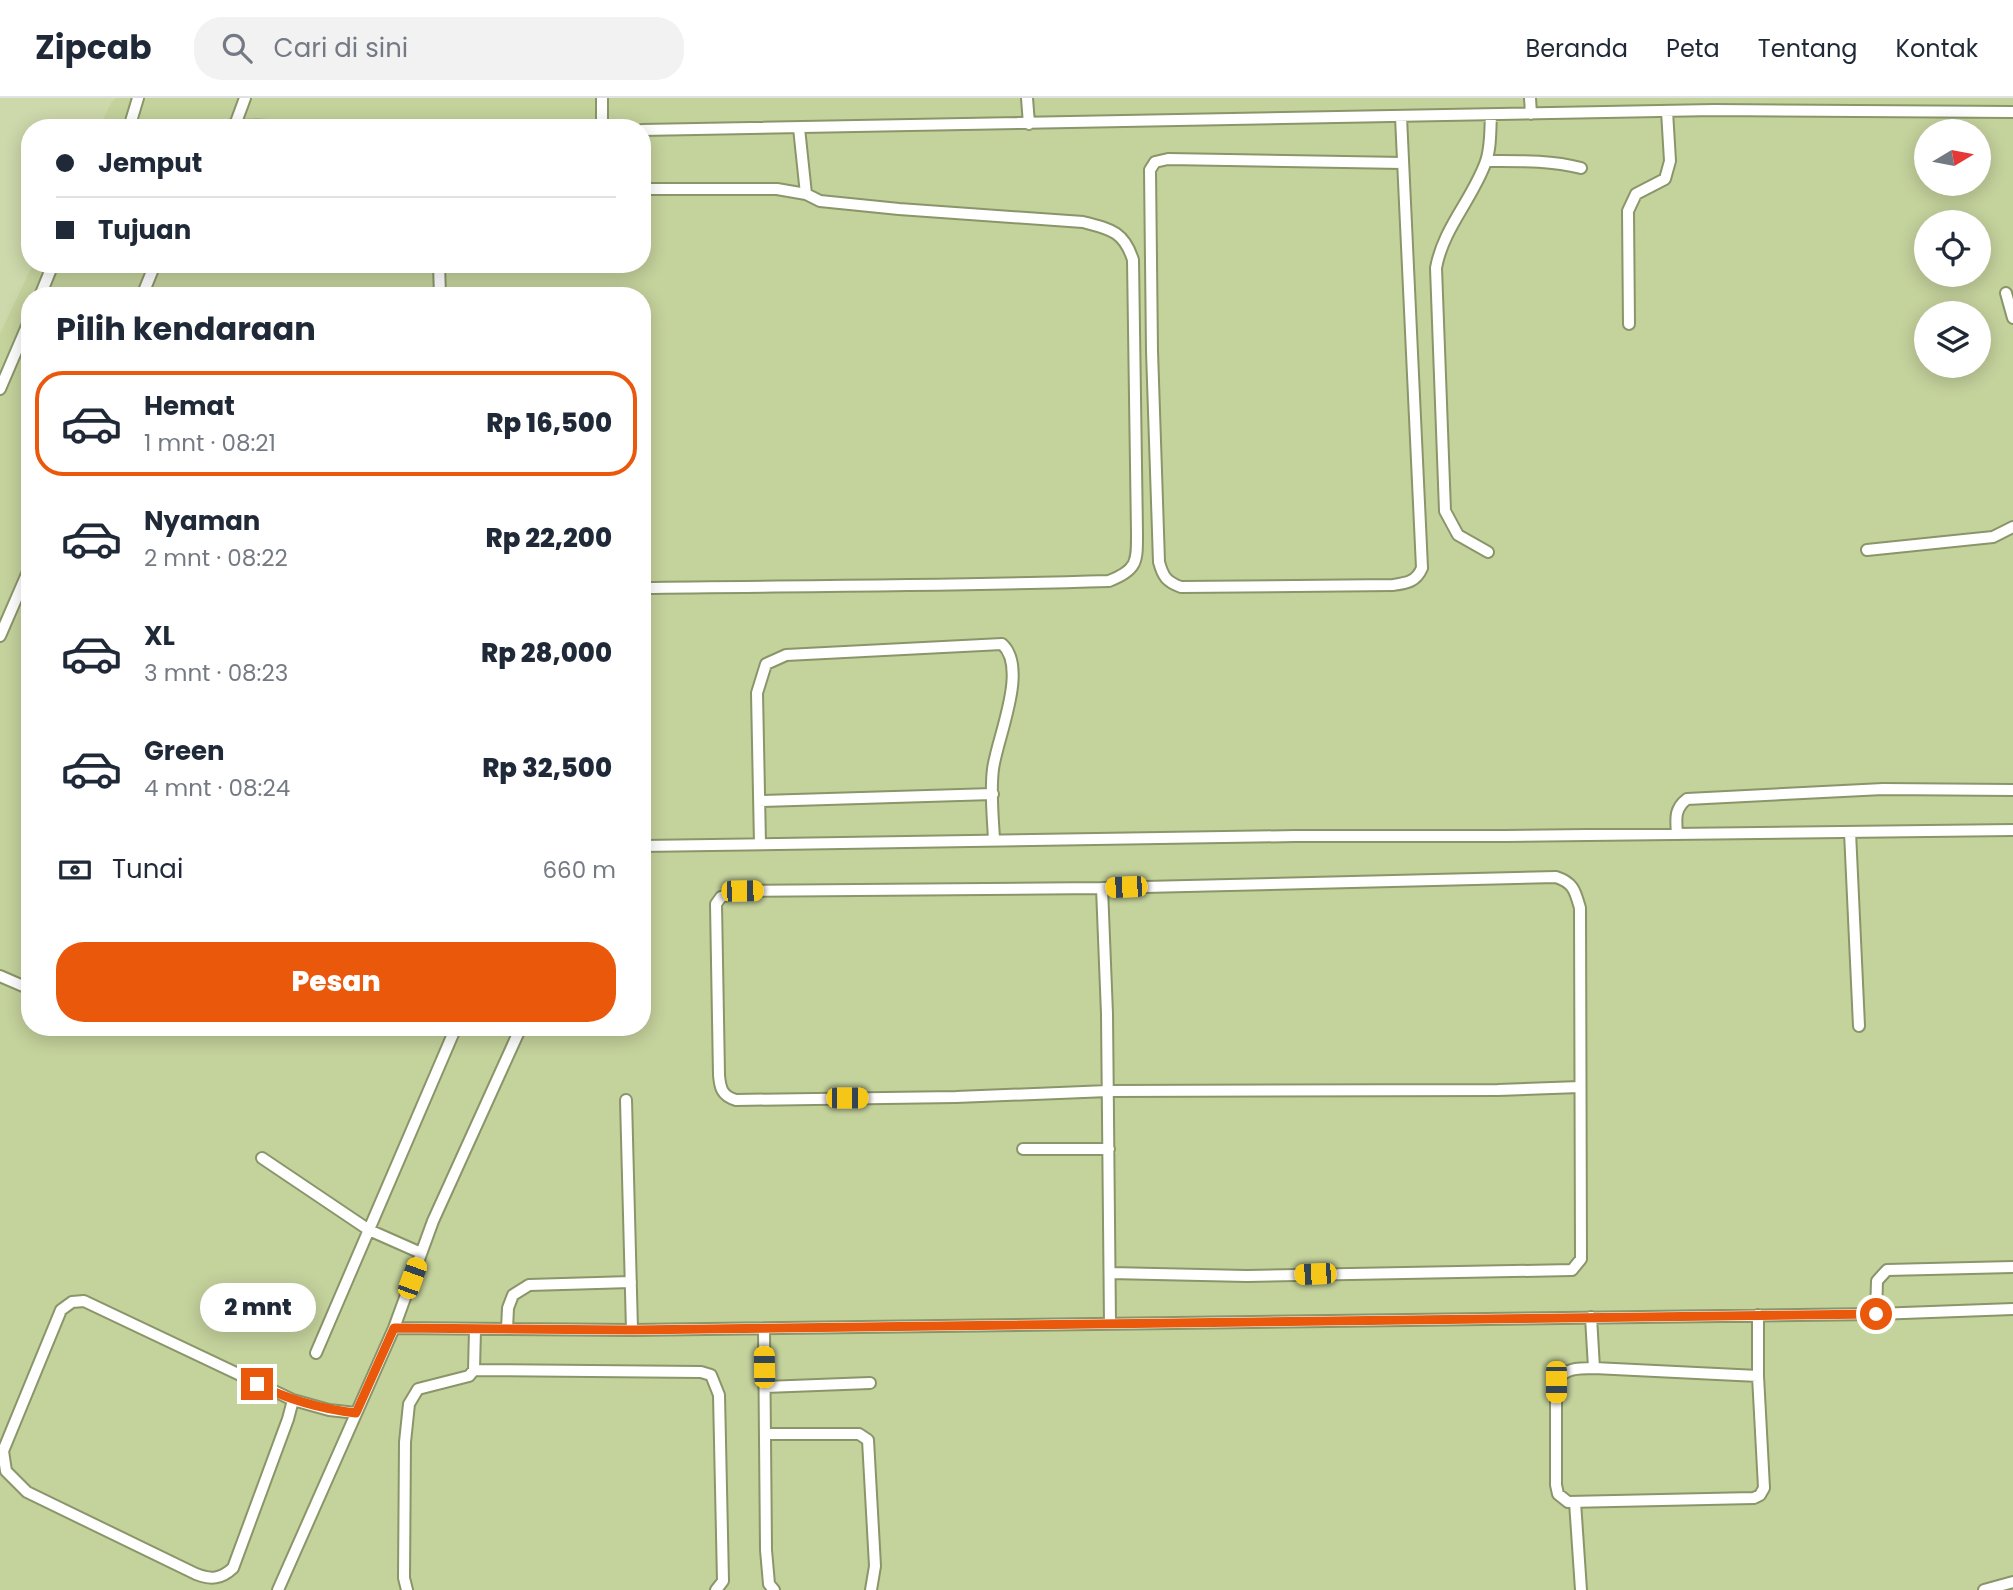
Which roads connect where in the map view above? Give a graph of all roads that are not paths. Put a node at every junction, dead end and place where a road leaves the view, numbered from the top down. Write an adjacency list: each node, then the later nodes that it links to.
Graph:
1 (138, 98): 15 (lane)
2 (245, 98): 16 (lane)
3 (602, 98): 17 (lane)
4 (1027, 98): 18 (lane)
5 (1530, 98): 12 (lane)
6 (1962, 98): 8 (lane)
7 (1996, 98): 10 (lane)
8 (1963, 110): 9 (lane); 10 (lane)
9 (1667, 111): 12 (lane); 28 (lane)
10 (1996, 111): 11 (lane)
11 (2013, 112)
12 (1531, 114): 13 (lane)
13 (1492, 116): 14 (lane); 21 (lane)
14 (1401, 117): 18 (lane); 22 (lane)
15 (132, 119)
16 (237, 119)
17 (602, 119)
18 (1029, 124): 19 (lane)
19 (799, 128): 20 (lane); 25 (lane)
20 (651, 130)
21 (1486, 162): 23 (lane); 33 (lane)
22 (1403, 163): 22 (lane)
23 (1581, 168)
24 (651, 189): 25 (lane)
25 (806, 194): 35 (lane)
26 (2006, 292): 27 (lane)
27 (2013, 318)
28 (1629, 324)
29 (21, 340): 30 (lane)
30 (0, 389)
31 (2013, 527): 32 (lane)
32 (1867, 550)
33 (1488, 552)
34 (21, 588): 36 (lane)
35 (651, 588)
36 (0, 636)
37 (2013, 790): 42 (lane)
38 (993, 794): 39 (lane); 39 (lane); 43 (lane)
39 (759, 801): 44 (lane)
40 (2013, 830): 41 (lane)
41 (1850, 832): 42 (lane); 49 (lane)
42 (1677, 834): 43 (lane)
43 (994, 840): 44 (lane)
44 (760, 844): 45 (lane)
45 (651, 846)
46 (1102, 888): 52 (lane); 53 (lane); 53 (lane)
47 (0, 976): 48 (lane)
48 (21, 985)
49 (1859, 1026)
50 (452, 1036): 58 (lane)
51 (517, 1036): 59 (lane)
52 (1580, 1087): 53 (lane); 61 (lane)
53 (1108, 1091): 56 (lane)
54 (626, 1100): 62 (lane)
55 (1023, 1149): 56 (lane)
56 (1109, 1149): 61 (lane)
57 (262, 1158): 58 (lane)
58 (369, 1230): 59 (lane); 73 (lane)
59 (421, 1254): 68 (lane)
60 (2013, 1267): 64 (lane)
61 (1110, 1273): 67 (lane)
62 (631, 1282): 70 (lane); 72 (lane)
63 (2013, 1309): 64 (lane)
64 (1876, 1314): 65 (lane)
65 (1758, 1315): 66 (lane); 76 (lane)
66 (1591, 1318): 67 (lane); 74 (lane)
67 (1111, 1324): 71 (lane)
68 (394, 1328): 69 (lane); 80 (lane)
69 (475, 1329): 70 (lane); 75 (lane)
70 (507, 1329): 72 (lane)
71 (764, 1329): 72 (lane); 78 (lane)
72 (632, 1330)
73 (317, 1353)
74 (1594, 1368): 76 (lane); 82 (lane)
75 (474, 1370): 85 (lane); 86 (lane)
76 (1758, 1376): 82 (lane)
77 (870, 1383): 78 (lane)
78 (765, 1387): 81 (lane)
79 (293, 1400): 79 (lane); 80 (lane)
80 (356, 1413): 84 (lane)
81 (765, 1434): 87 (lane); 88 (lane)
82 (1574, 1502): 89 (lane)
83 (2013, 1582): 90 (lane)
84 (278, 1590)
85 (407, 1590)
86 (716, 1590)
87 (775, 1590)
88 (871, 1590)
89 (1581, 1590)
90 (1984, 1590)

